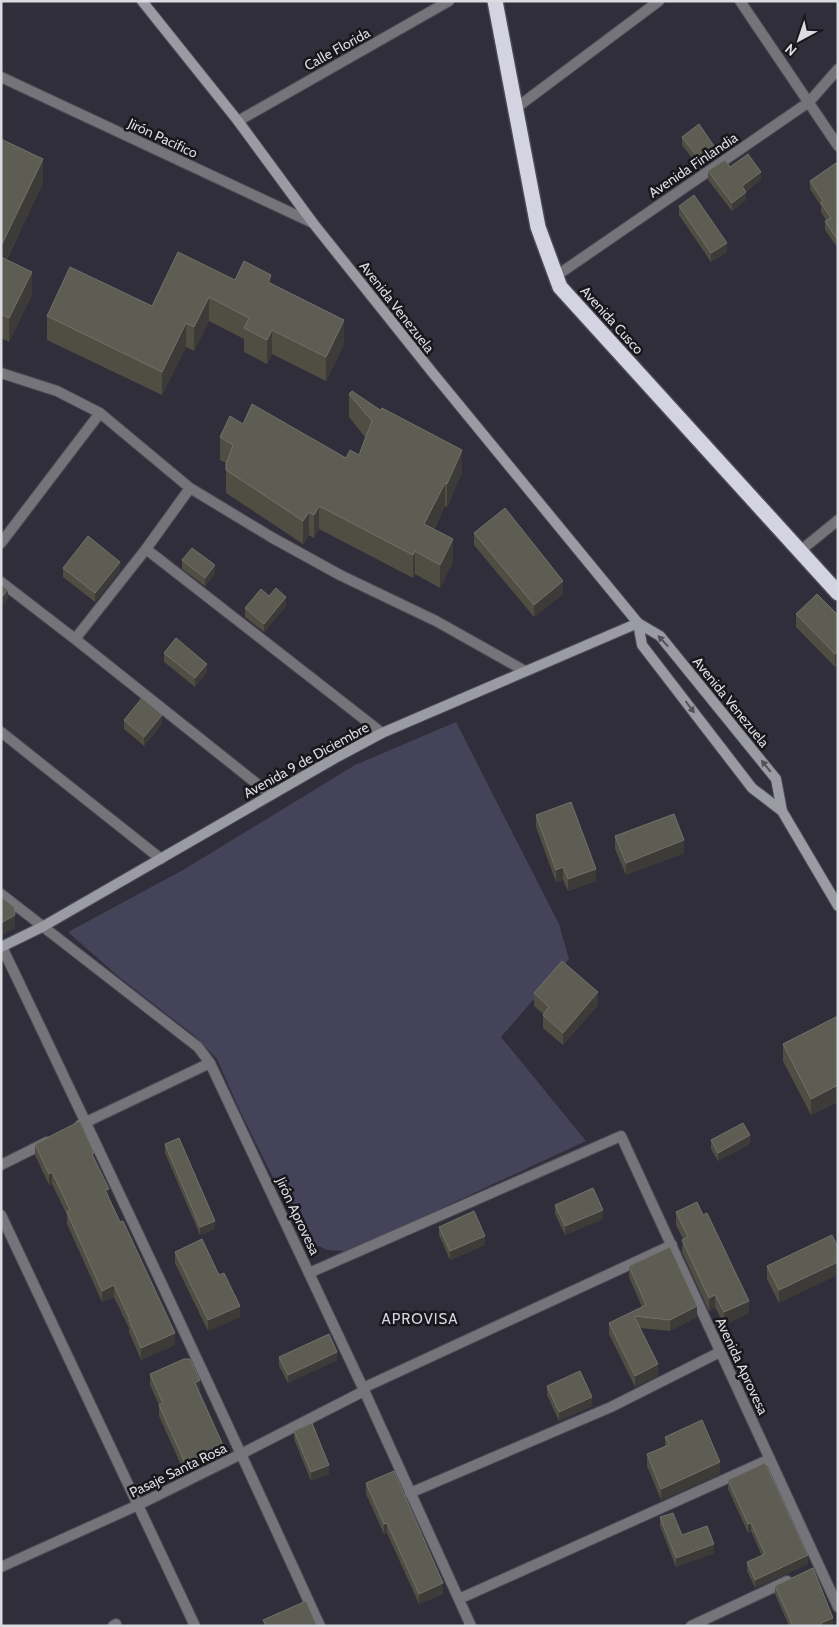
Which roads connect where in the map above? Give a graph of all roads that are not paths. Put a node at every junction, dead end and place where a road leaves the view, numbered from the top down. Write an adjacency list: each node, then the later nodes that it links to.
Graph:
1 (142, 1): 10 (street, Avenida Venezuela)
2 (449, 1): 10 (street, Calle Florida)
3 (495, 1): 9 (highway, Avenida Cusco)
4 (659, 1): 9 (street)
5 (740, 1): 8 (street)
6 (838, 69): 8 (street, Avenida Finlandia)
7 (1, 77): 12 (street, Jirón Pacifico)
8 (810, 102): 11 (street); 13 (street, Avenida Finlandia)
9 (516, 108): 13 (highway, Avenida Cusco)
10 (238, 121): 12 (street, Avenida Venezuela)
11 (838, 146)
12 (314, 223): 23 (street, Avenida Venezuela)
13 (556, 276): 20 (highway, Avenida Cusco)
14 (1, 373): 15 (street)
15 (100, 413): 16 (street); 18 (street)
16 (190, 488): 19 (street); 25 (street)
17 (838, 520): 20 (street)
18 (1, 543)
19 (146, 549): 24 (street); 27 (street)
20 (800, 551): 22 (highway, Avenida Cusco)
21 (1, 582): 24 (street)
22 (838, 593)
23 (638, 623): 25 (street, Avenida 9 de Diciembre); 29 (street, Avenida Venezuela, one-way to 29); 29 (street, Avenida Venezuela, one-way to 23)
24 (75, 639): 28 (street)
25 (526, 671): 27 (street, Avenida 9 de Diciembre)
26 (1, 732): 30 (street)
27 (382, 733): 28 (street, Avenida 9 de Diciembre)
28 (272, 795): 30 (street, Avenida 9 de Diciembre)
29 (782, 811): 32 (street, Avenida Venezuela)
30 (161, 859): 33 (street, Avenida 9 de Diciembre)
31 (1, 894): 33 (street, Jirón Aprovesa)
32 (837, 903)
33 (42, 927): 34 (street, Avenida 9 de Diciembre); 35 (street, Jirón Aprovesa)
34 (2, 947): 36 (street)
35 (210, 1063): 36 (street); 42 (street, Jirón Aprovesa)
36 (86, 1122): 37 (street); 45 (street)
37 (69, 1131)
38 (52, 1139): 39 (street)
39 (1, 1165)
40 (1, 1215): 48 (street)
41 (672, 1246): 42 (street, Avenida Aprovesa); 43 (street, Avenida Aprovesa); 44 (street, Pasaje Santa Rosa)
42 (309, 1273): 44 (street, Jirón Aprovesa)
43 (720, 1352): 46 (street, Avenida Aprovesa); 47 (street)
44 (364, 1389): 45 (street, Pasaje Santa Rosa); 47 (street, Jirón Aprovesa)
45 (242, 1454): 48 (street, Pasaje Santa Rosa); 54 (street)
46 (770, 1459): 51 (street); 52 (street, Avenida Aprovesa)
47 (410, 1493): 51 (street, Jirón Aprovesa)
48 (138, 1505): 49 (street, Pasaje Santa Rosa); 53 (street)
49 (1, 1567)
50 (794, 1578): 56 (street)
51 (458, 1599): 55 (street, Jirón Aprovesa)
52 (838, 1607)
53 (195, 1626)
54 (320, 1626)
55 (471, 1626)
56 (691, 1626)

